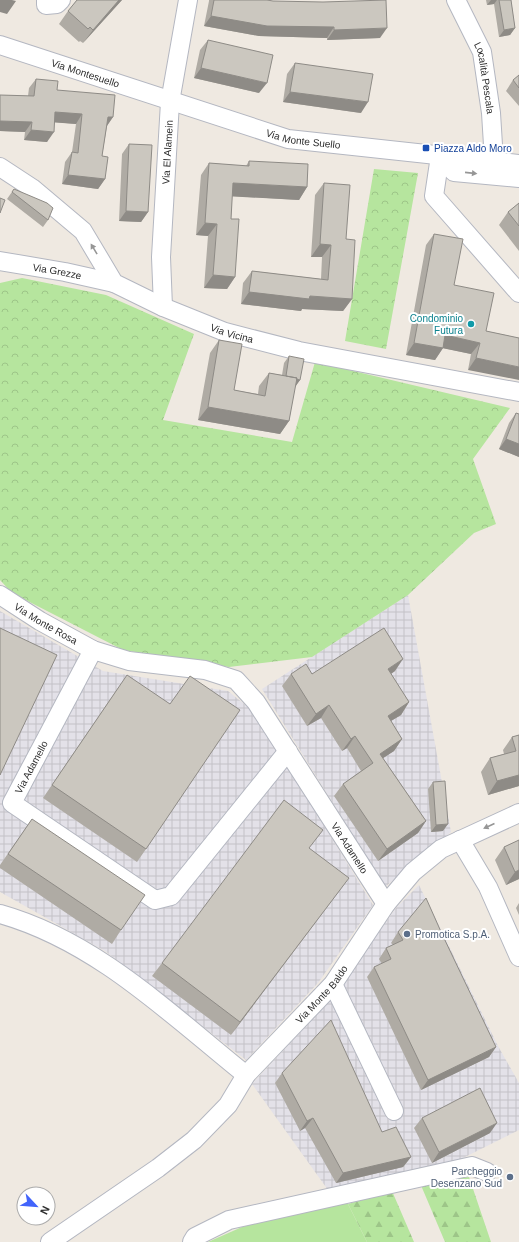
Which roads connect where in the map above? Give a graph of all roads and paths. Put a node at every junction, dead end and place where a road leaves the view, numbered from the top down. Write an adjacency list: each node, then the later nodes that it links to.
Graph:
1 (46, 0): 2 (street)
2 (61, 0)
3 (188, 0): 6 (street, Via El Alamein)
4 (456, 0): 8 (street, Località Pescala)
5 (0, 45): 6 (street, Via Montesuello)
6 (170, 102): 7 (street, Via Monte Suello); 15 (street, Via El Alamein)
7 (440, 156): 8 (street, Via Monte Suello); 11 (street, one-way to 11); 14 (street)
8 (494, 161): 9 (street, Via Monte Suello)
9 (519, 164)
10 (0, 167): 13 (street, one-way to 10)
11 (519, 178)
12 (0, 261): 13 (street, Via Grezze)
13 (114, 283): 15 (street, Via Vicina)
14 (519, 293)
15 (163, 307): 16 (street, Via Vicina)
16 (519, 392)
17 (0, 595): 18 (street, Via Monte Rosa)
18 (93, 650): 19 (street, Via Adamello); 19 (street, Via Adamello)
19 (288, 751): 22 (street, Via Adamello)
20 (519, 813): 21 (street, one-way to 21)
21 (460, 840): 22 (street, Via Monte Baldo); 24 (street)
22 (386, 904): 25 (street, Via Monte Baldo)
23 (0, 914): 26 (street)
24 (519, 956)
25 (333, 984): 26 (street, Via Monte Baldo); 27 (street)
26 (246, 1075): 29 (street, Via Monte Baldo)
27 (394, 1111)
28 (487, 1172): 30 (street)
29 (50, 1242)
30 (192, 1242)

